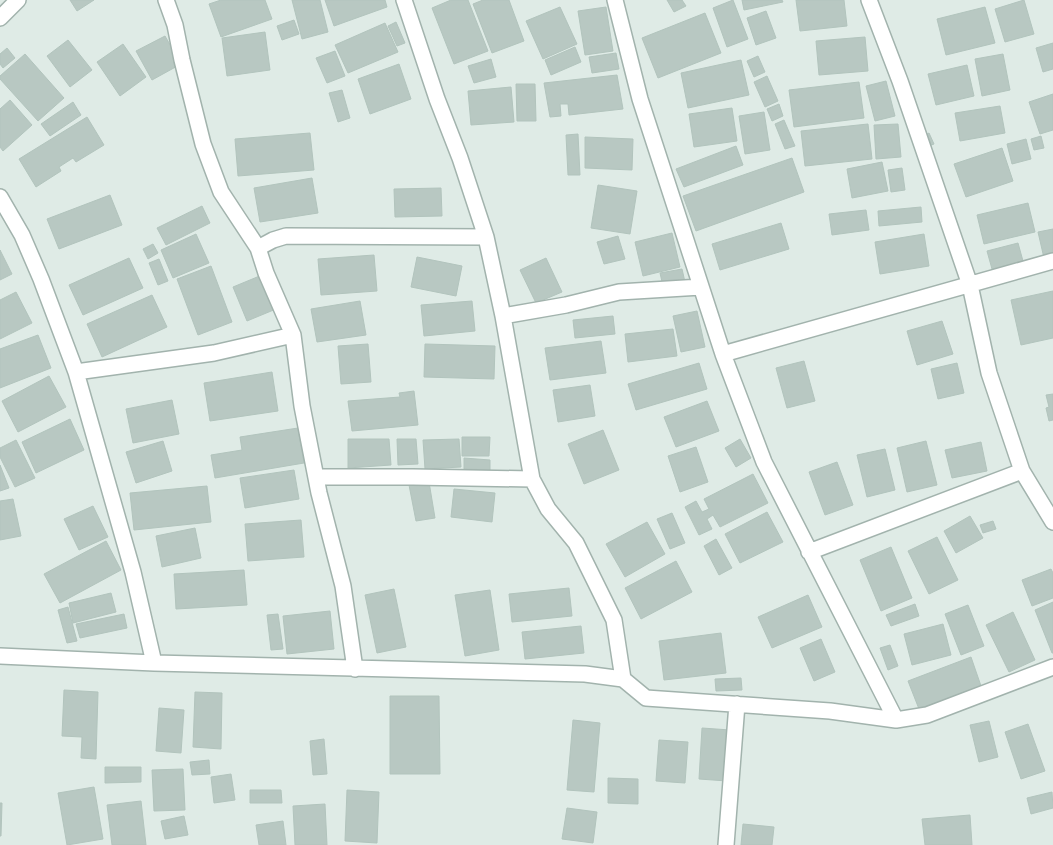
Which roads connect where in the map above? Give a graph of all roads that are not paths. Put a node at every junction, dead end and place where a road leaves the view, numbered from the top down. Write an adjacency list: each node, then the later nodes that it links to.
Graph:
1 (18, 0): 6 (street)
2 (166, 0): 9 (street)
3 (404, 0): 8 (street)
4 (615, 0): 12 (street)
5 (869, 0): 11 (street)
6 (0, 18)
7 (0, 197): 16 (street)
8 (486, 237): 9 (street); 13 (street)
9 (258, 248): 14 (street)
10 (1053, 261): 11 (street)
11 (970, 285): 15 (street); 17 (street)
12 (701, 287): 13 (street); 15 (street)
13 (503, 316): 19 (street)
14 (293, 335): 16 (street); 18 (street)
15 (723, 354): 21 (street)
16 (76, 372): 23 (street)
17 (1022, 471): 20 (street); 21 (street)
18 (316, 477): 19 (street); 25 (street)
19 (532, 479): 26 (street)
20 (1053, 522)
21 (809, 552): 28 (street)
22 (0, 656): 23 (street)
23 (154, 663): 25 (street)
24 (1053, 667): 28 (street)
25 (355, 669): 26 (street)
26 (623, 679): 27 (street)
27 (737, 704): 28 (street); 29 (street)
28 (896, 720)
29 (726, 845)

